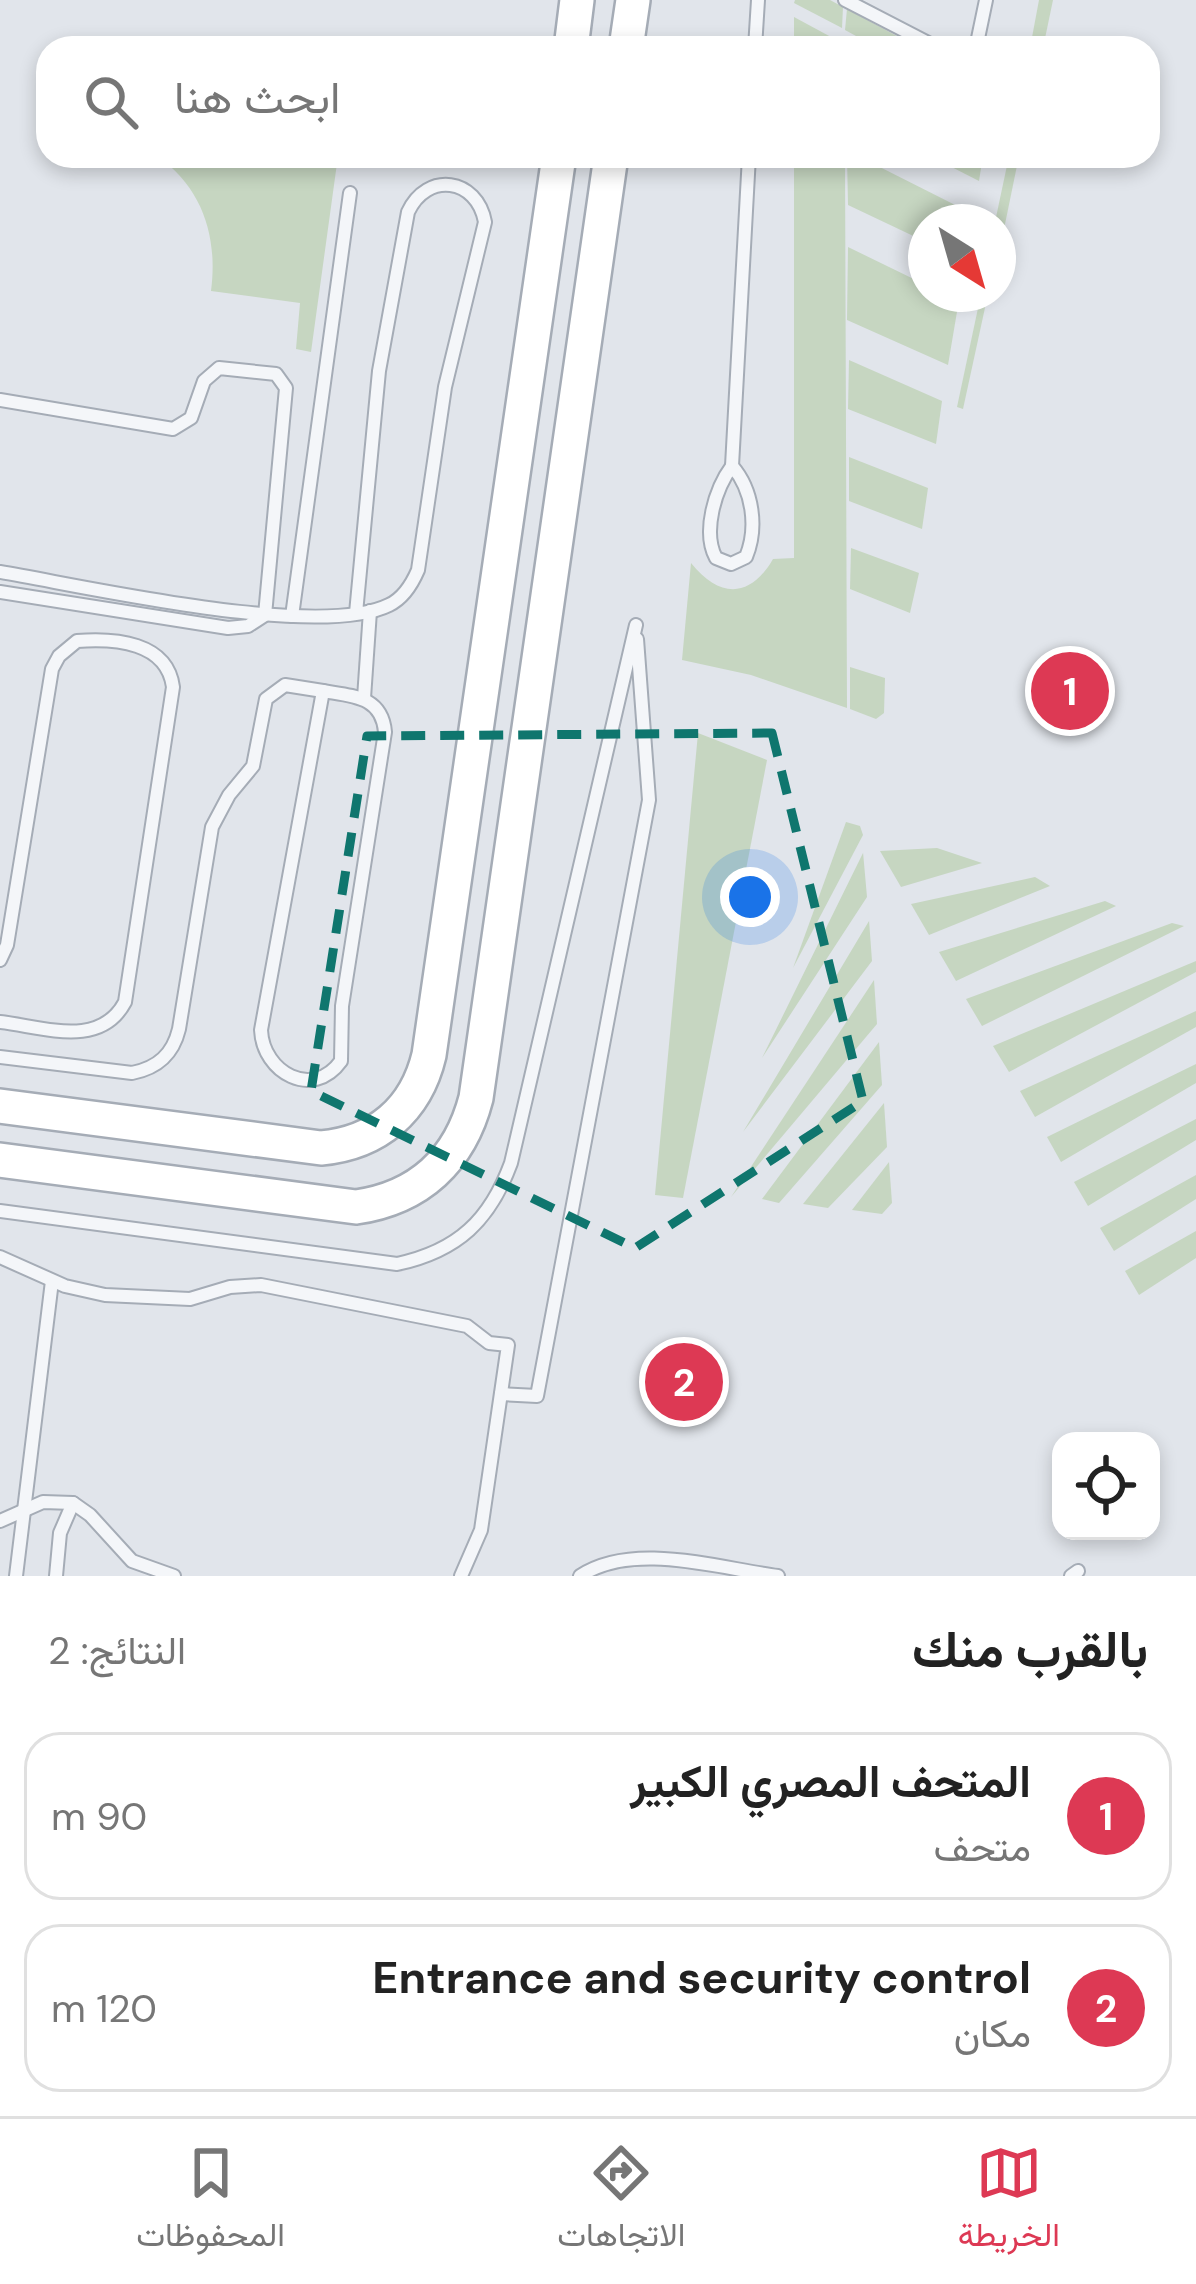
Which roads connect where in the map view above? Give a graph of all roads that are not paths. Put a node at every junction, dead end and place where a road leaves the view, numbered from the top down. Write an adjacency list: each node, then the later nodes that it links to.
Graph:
1 (577, 0): 6 (street)
2 (633, 0): 7 (street)
3 (758, 0): 8 (lane)
4 (844, 0): 9 (lane)
5 (986, 0): 10 (lane)
6 (572, 36)
7 (628, 36)
8 (756, 36)
9 (914, 36)
10 (978, 36)
11 (557, 168): 27 (street)
12 (609, 168): 28 (street)
13 (748, 168): 16 (lane)
14 (350, 193): 21 (lane)
15 (0, 400): 20 (lane)
16 (732, 466): 16 (lane)
17 (0, 572): 20 (lane)
18 (0, 592): 20 (lane)
19 (363, 612): 19 (lane); 21 (lane); 23 (lane)
20 (265, 615): 21 (lane)
21 (292, 616)
22 (323, 692): 23 (lane); 23 (lane); 26 (lane)
23 (364, 698)
24 (0, 960): 25 (lane)
25 (0, 1022)
26 (0, 1057)
27 (0, 1106)
28 (0, 1160)
29 (0, 1211): 32 (lane)
30 (0, 1257): 31 (lane)
31 (52, 1282): 32 (lane); 34 (lane)
32 (501, 1394): 39 (lane)
33 (73, 1504): 34 (lane); 37 (lane); 38 (lane)
34 (23, 1509): 35 (lane); 36 (lane)
35 (0, 1521)
36 (16, 1576)
37 (56, 1576)
38 (174, 1576)
39 (461, 1576)
40 (580, 1576): 41 (lane)
41 (778, 1576)

